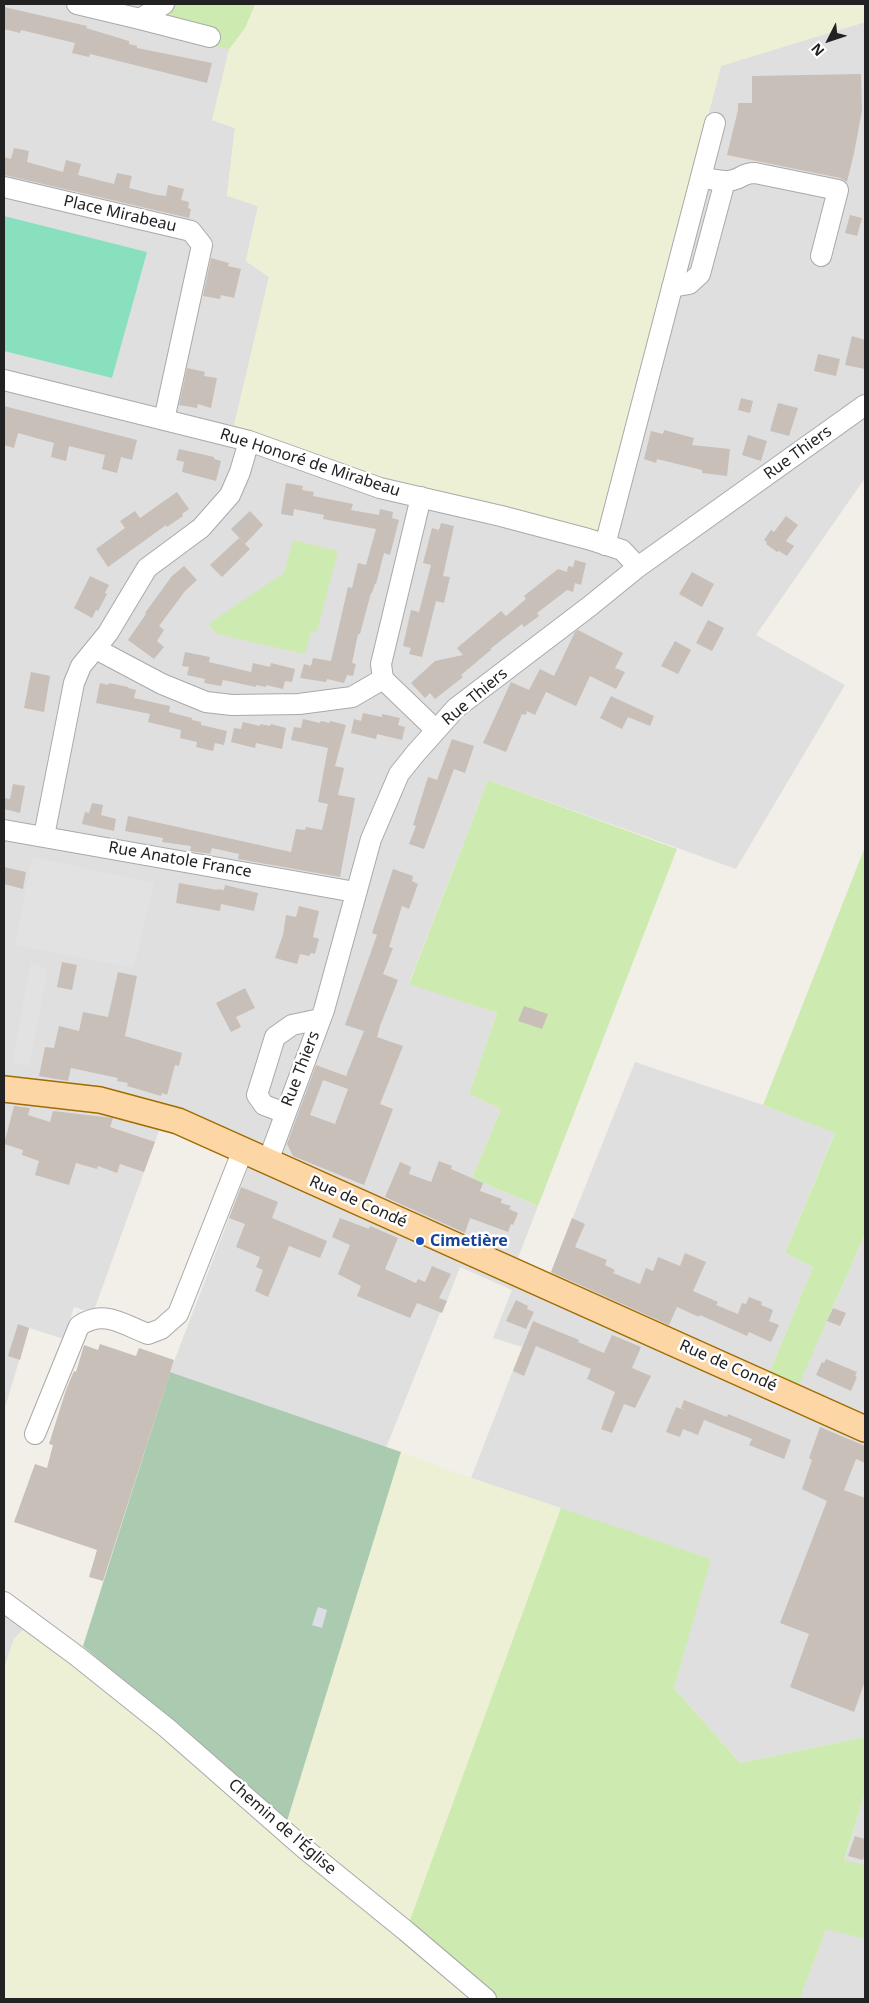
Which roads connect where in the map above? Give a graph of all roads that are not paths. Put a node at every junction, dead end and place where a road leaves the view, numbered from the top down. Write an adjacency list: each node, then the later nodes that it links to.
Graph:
1 (79, 4): 3 (street)
2 (164, 4): 3 (street)
3 (140, 19): 4 (street)
4 (210, 37)
5 (715, 123): 6 (street)
6 (701, 177): 7 (street); 10 (street)
7 (725, 181): 9 (street); 10 (street)
8 (4, 187): 13 (street, Place Mirabeau)
9 (821, 256)
10 (672, 287): 16 (street)
11 (4, 380): 13 (street, Rue Honoré de Mirabeau)
12 (865, 405): 17 (street, Rue Thiers)
13 (164, 420): 14 (street, Rue Honoré de Mirabeau)
14 (249, 441): 15 (street, Rue Honoré de Mirabeau); 18 (street)
15 (421, 497): 16 (street, Rue Honoré de Mirabeau); 19 (street)
16 (605, 545): 17 (street, Rue Honoré de Mirabeau)
17 (638, 566): 20 (street, Rue Thiers)
18 (96, 649): 19 (street); 22 (street)
19 (383, 678): 20 (street)
20 (436, 730): 23 (street, Rue Thiers)
21 (4, 830): 22 (street, Rue Anatole France)
22 (44, 836): 23 (street, Rue Anatole France)
23 (355, 892): 24 (street, Rue Thiers)
24 (320, 1019): 26 (street, Rue Thiers); 26 (street)
25 (4, 1089): 27 (main road, Rue de Condé)
26 (285, 1114): 28 (street, Rue Thiers)
27 (243, 1150): 28 (main road, Rue de Condé); 30 (street)
28 (268, 1161): 29 (main road, Rue de Condé)
29 (865, 1429)
30 (35, 1434)
31 (4, 1602): 32 (street, Chemin de l'Église)
32 (486, 1999)

